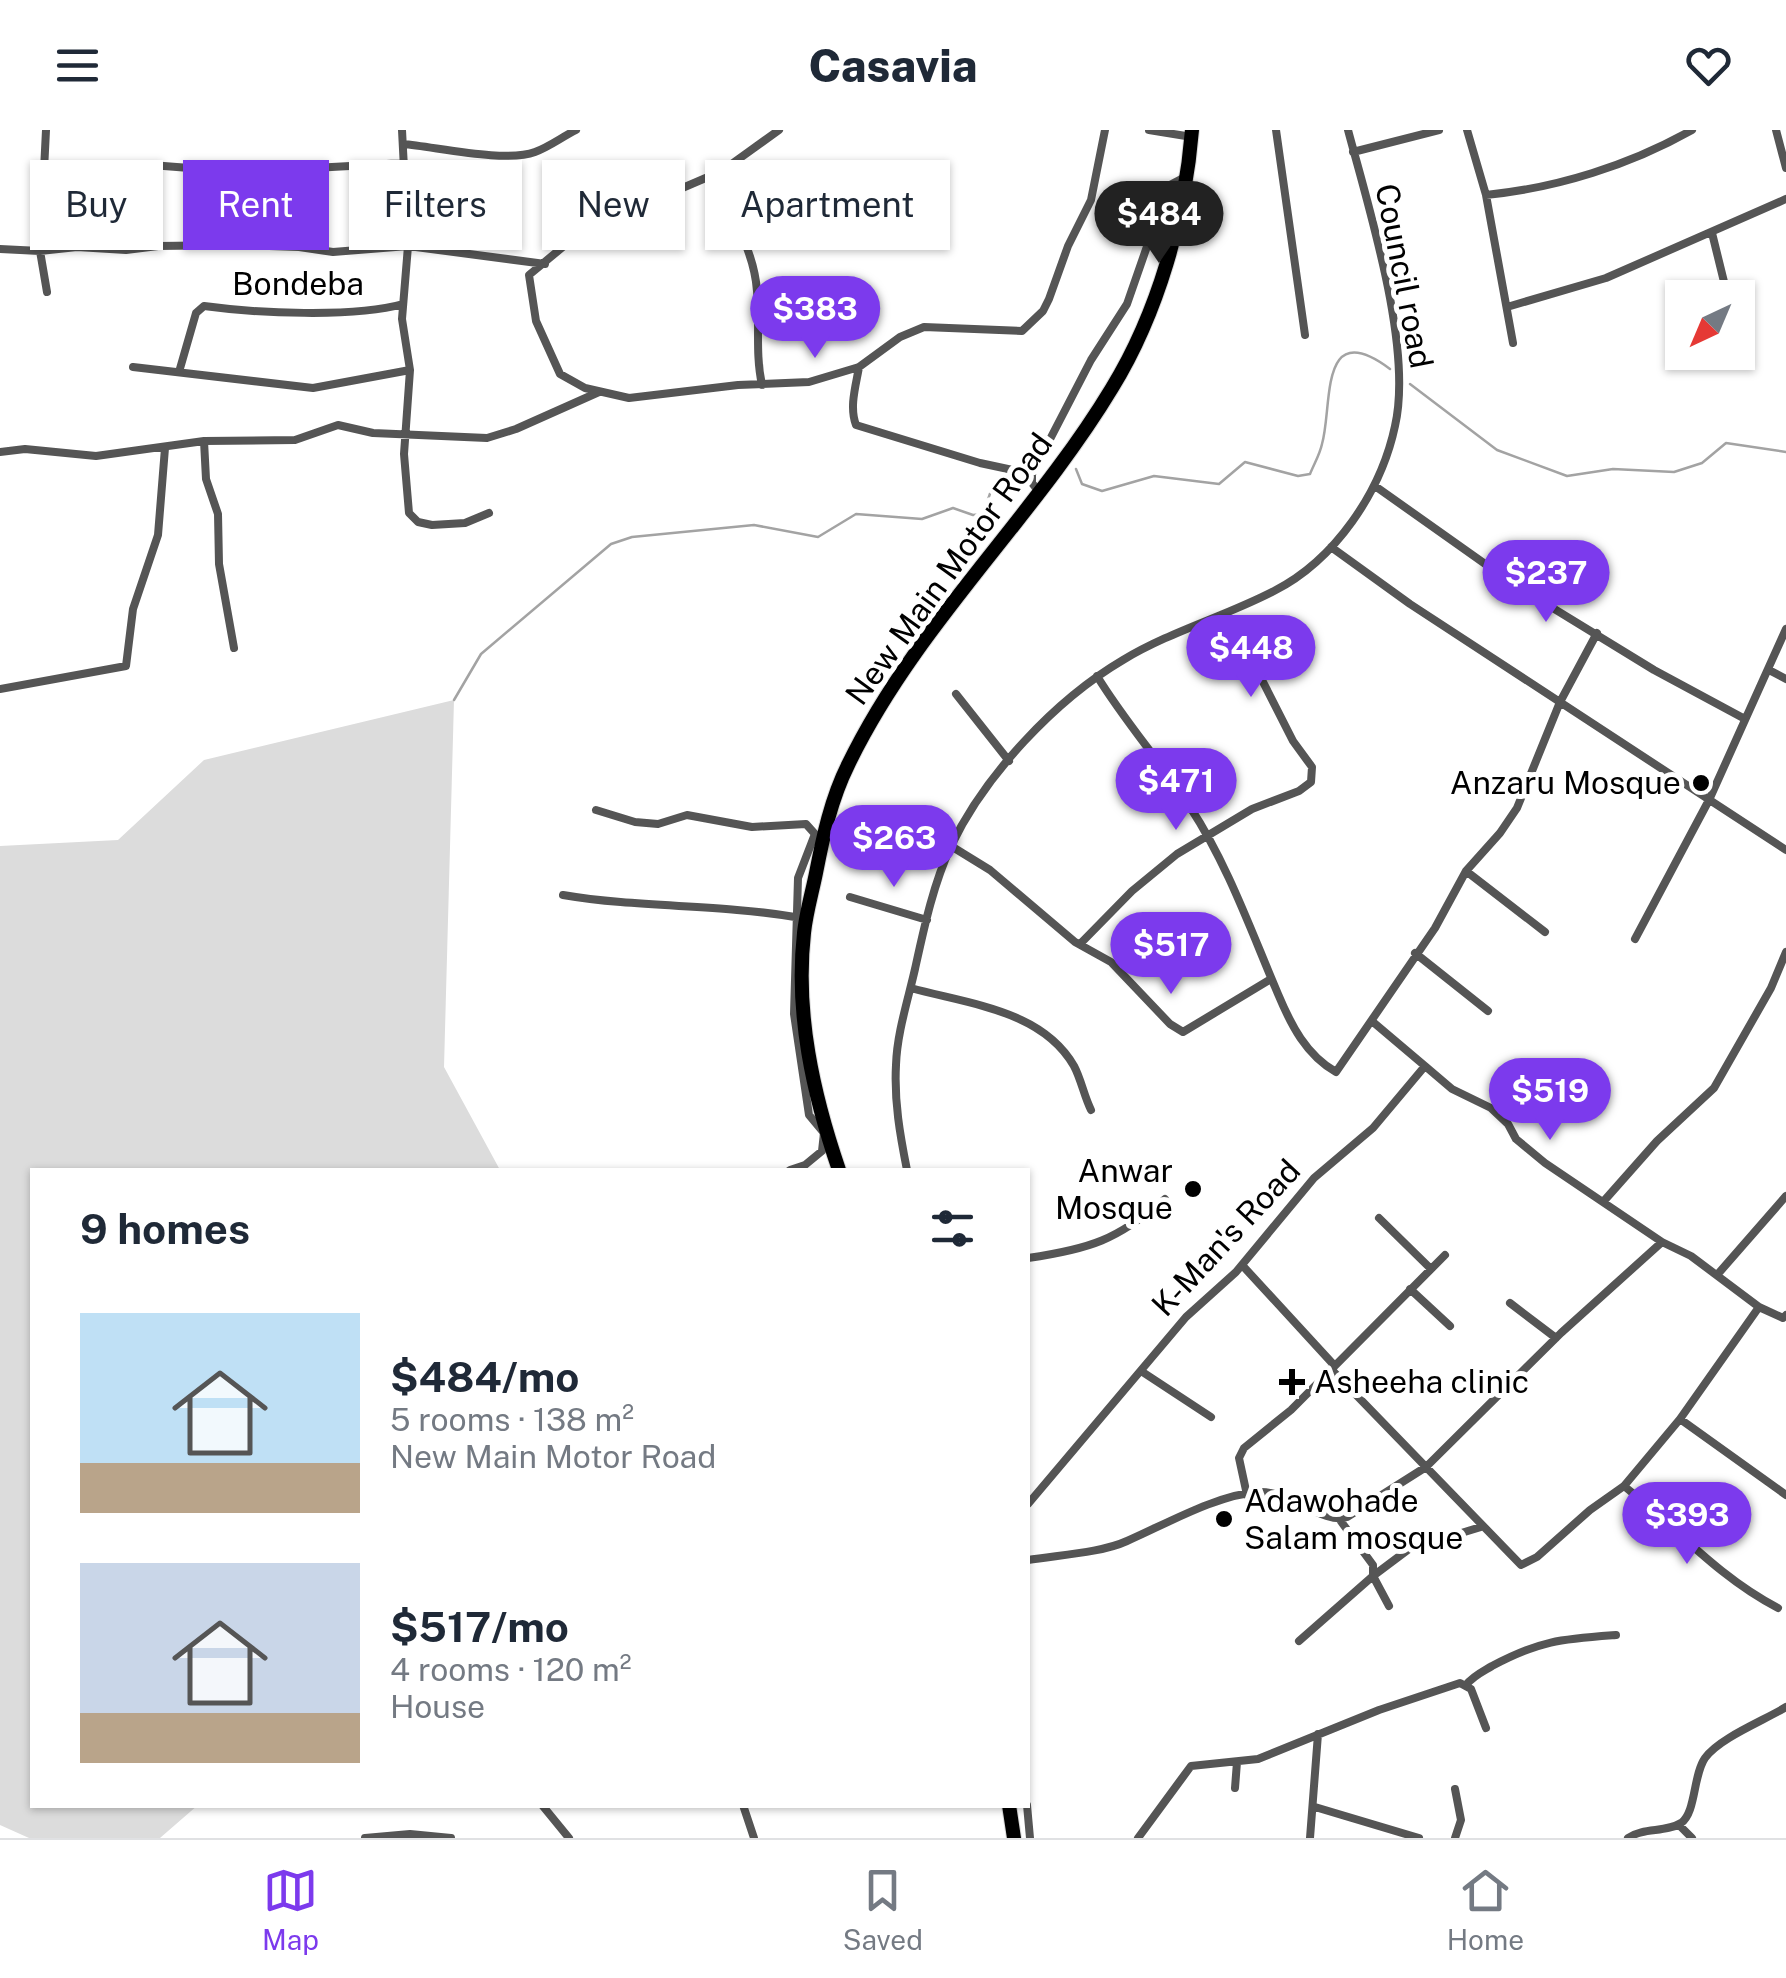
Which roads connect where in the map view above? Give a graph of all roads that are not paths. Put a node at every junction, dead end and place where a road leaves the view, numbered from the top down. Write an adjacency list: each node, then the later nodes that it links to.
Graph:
1 (46, 130): 31 (street)
2 (402, 130): 14 (street)
3 (576, 130): 14 (street)
4 (779, 130): 17 (street)
5 (1106, 130): 39 (street)
6 (1149, 130): 13 (street)
7 (1276, 130): 37 (street)
8 (1348, 130): 15 (street, Council road)
9 (1439, 130): 15 (street)
10 (1467, 130): 23 (street)
11 (1692, 130): 23 (street)
12 (1776, 130): 20 (street)
13 (1195, 132): 22 (highway, New Main Motor Road); 91 (highway, New Main Motor Road)
14 (403, 144): 16 (street)
15 (1353, 152): 50 (street, Council road)
16 (404, 160)
17 (738, 160)
18 (163, 165): 19 (street)
19 (349, 165)
20 (1786, 168)
21 (705, 176): 32 (street)
22 (1187, 176): 49 (street); 51 (highway, New Main Motor Road)
23 (1486, 195): 36 (street)
24 (1786, 199): 25 (street)
25 (1712, 233): 33 (street); 36 (street)
26 (0, 249): 31 (street)
27 (358, 250): 31 (street)
28 (408, 250): 35 (street)
29 (438, 250): 32 (street)
30 (748, 250): 43 (street)
31 (40, 251): 34 (street)
32 (545, 264): 44 (street)
33 (1724, 280)
34 (48, 292)
35 (403, 304): 41 (street); 42 (street, Bondeba)
36 (1507, 307): 38 (street)
37 (1305, 334)
38 (1514, 343)
39 (859, 366): 43 (street); 49 (street)
40 (133, 367): 42 (street)
41 (410, 370): 42 (street); 45 (street)
42 (179, 372)
43 (762, 385): 44 (street)
44 (599, 392): 45 (street)
45 (404, 435): 46 (street); 52 (street)
46 (204, 441): 47 (street); 57 (street)
47 (165, 448): 48 (street); 61 (street)
48 (0, 452)
49 (1032, 474): 51 (street)
50 (1375, 486): 53 (street, Council road); 56 (street)
51 (1040, 493): 68 (highway, New Main Motor Road)
52 (489, 514)
53 (1331, 547): 54 (street, Council road); 63 (street)
54 (1220, 616): 59 (street, Council road); 69 (street)
55 (1786, 629): 58 (street)
56 (1597, 633): 63 (street); 64 (street)
57 (234, 648)
58 (1769, 670): 60 (street); 64 (street)
59 (1097, 676): 65 (street, Council road); 69 (street)
60 (1786, 679)
61 (0, 689)
62 (956, 694): 65 (street)
63 (1560, 702): 66 (street); 72 (street)
64 (1745, 718): 66 (street)
65 (1010, 761): 70 (street, Council road)
66 (1710, 800): 71 (street); 78 (street)
67 (596, 810): 68 (street)
68 (819, 833): 75 (street); 88 (highway, New Main Motor Road)
69 (1206, 836): 79 (street); 82 (street)
70 (952, 846): 76 (street, Council road); 79 (street)
71 (1786, 850)
72 (1466, 872): 77 (street); 81 (street)
73 (563, 895): 75 (street)
74 (850, 897): 76 (street)
75 (795, 917): 88 (street)
76 (927, 920): 83 (street, Council road)
77 (1545, 932)
78 (1635, 939)
79 (1080, 944): 82 (street)
80 (1786, 952): 95 (street)
81 (1415, 953): 84 (street); 85 (street)
82 (1272, 979): 85 (street)
83 (911, 988): 87 (street); 92 (street, Council road)
84 (1488, 1011)
85 (1373, 1022): 86 (street)
86 (1425, 1066): 95 (street); 100 (street, K-Man's Road)
87 (1091, 1110)
88 (825, 1134): 89 (street); 90 (highway, New Main Motor Road)
89 (796, 1168)
90 (841, 1168)
91 (842, 1168)
92 (907, 1168)
93 (1786, 1196): 102 (street)
94 (1164, 1198): 99 (street)
95 (1603, 1202): 97 (street)
96 (1379, 1218): 101 (street)
97 (1662, 1242): 102 (street); 108 (street)
98 (1445, 1256): 101 (street)
99 (1030, 1258)
100 (1242, 1265): 109 (street); 110 (street, K-Man's Road)
101 (1431, 1269): 103 (street)
102 (1717, 1275): 105 (street)
103 (1410, 1289): 107 (street); 109 (street)
104 (1510, 1303): 108 (street)
105 (1759, 1307): 106 (street); 112 (street)
106 (1785, 1318)
107 (1450, 1326)
108 (1556, 1338): 113 (street)
109 (1332, 1366): 113 (street); 116 (street)
110 (1141, 1371): 111 (street); 117 (street, K-Man's Road)
111 (1212, 1417)
112 (1680, 1419): 114 (street); 115 (street)
113 (1426, 1467): 118 (street); 119 (street)
114 (1624, 1486): 119 (street); 123 (street)
115 (1786, 1494)
116 (1247, 1495): 118 (street); 120 (street)
117 (1030, 1502)
118 (1340, 1520): 121 (street)
119 (1481, 1527): 121 (street)
120 (1030, 1560)
121 (1373, 1576): 122 (street); 125 (street)
122 (1389, 1606)
123 (1778, 1608)
124 (1616, 1636): 126 (street)
125 (1300, 1641)
126 (1466, 1685): 128 (street); 129 (street)
127 (1786, 1707): 138 (street)
128 (1486, 1728)
129 (1318, 1734): 130 (street); 133 (street)
130 (1237, 1762): 131 (street); 146 (street)
131 (1236, 1788)
132 (1455, 1789): 149 (street)
133 (1315, 1807): 147 (street); 148 (street)
134 (544, 1808): 141 (street)
135 (744, 1808): 142 (street)
136 (1009, 1808): 143 (highway)
137 (1023, 1811): 144 (highway); 145 (street)
138 (1679, 1825): 150 (street); 151 (street)
139 (365, 1838): 140 (street)
140 (451, 1838)
141 (569, 1838)
142 (754, 1838)
143 (1014, 1838)
144 (1022, 1838)
145 (1030, 1838)
146 (1138, 1838)
147 (1310, 1838)
148 (1418, 1838)
149 (1455, 1838)
150 (1628, 1838)
151 (1692, 1838)

